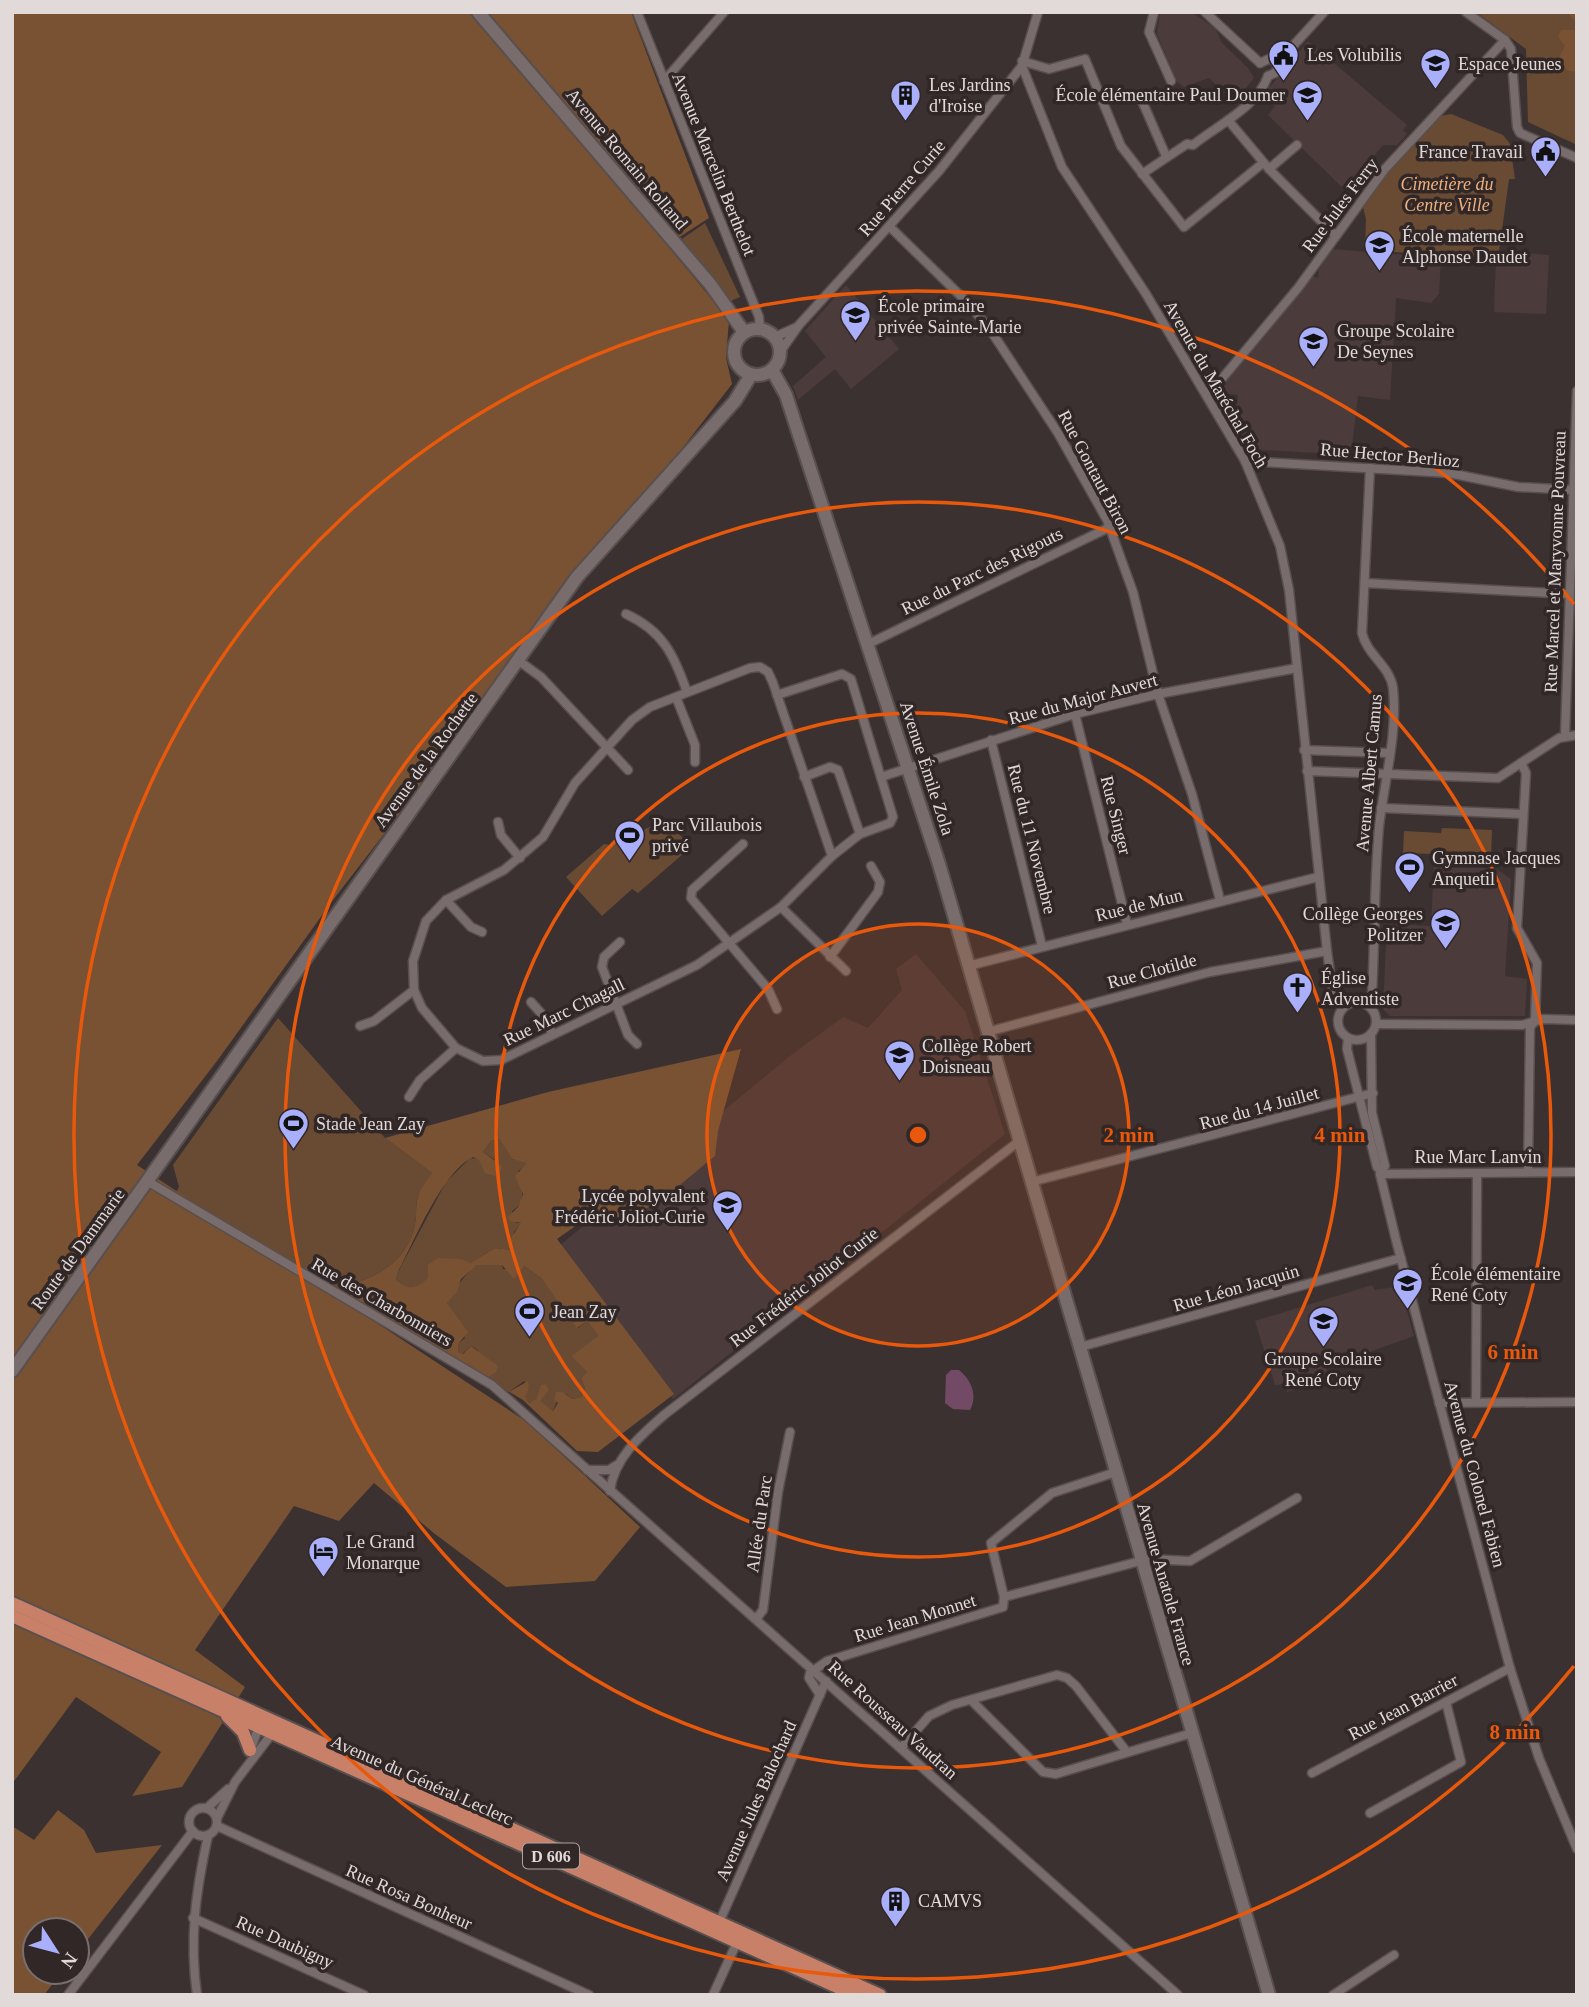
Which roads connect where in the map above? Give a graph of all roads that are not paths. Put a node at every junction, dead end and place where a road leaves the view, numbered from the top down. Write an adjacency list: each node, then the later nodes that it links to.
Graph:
1 (478, 12): 27 (main road, Avenue Romain Rolland)
2 (637, 12): 14 (street, Avenue Marcelin Berthelot)
3 (724, 12): 14 (street)
4 (1038, 12): 11 (street)
5 (1154, 12): 15 (street)
6 (1205, 12): 10 (street)
7 (1324, 12): 12 (street)
8 (1466, 12): 9 (street)
9 (1505, 40): 20 (street); 24 (street, Rue Jules Ferry)
10 (1261, 63): 12 (street); 13 (street)
11 (1022, 64): 22 (street); 23 (street, Rue Pierre Curie); 33 (street, Avenue du Maréchal Foch)
12 (1277, 64): 13 (street)
13 (1268, 76): 17 (street)
14 (664, 81): 26 (street, Avenue Marcelin Berthelot)
15 (1171, 81)
16 (1139, 94): 19 (street)
17 (1228, 120): 19 (street); 21 (street)
18 (1297, 145): 21 (street)
19 (1166, 156): 22 (street)
20 (1577, 158)
21 (1266, 166): 22 (street); 24 (street)
22 (1142, 174)
23 (890, 228): 25 (street, Rue Pierre Curie); 38 (street, Rue Gontaut Biron)
24 (1336, 236): 33 (street, Rue Jules Ferry)
25 (799, 325): 28 (street, Rue Pierre Curie); 29 (street, Rue Pierre Curie)
26 (760, 329): 27 (main road); 28 (main road)
27 (744, 332): 31 (main road)
28 (775, 337): 29 (main road)
29 (780, 352): 30 (main road)
30 (772, 370): 31 (main road); 42 (main road, Avenue Émile Zola)
31 (751, 375): 43 (main road, Avenue de la Rochette)
32 (1577, 391): 34 (street, Rue Marcel et Maryvonne Pouvreau)
33 (1205, 392): 35 (street, Avenue du Maréchal Foch)
34 (1576, 413): 37 (street, Rue Marcel et Maryvonne Pouvreau)
35 (1245, 461): 36 (street, Rue Hector Berlioz); 44 (street, Avenue du Maréchal Foch)
36 (1370, 468): 37 (street, Rue Hector Berlioz); 39 (street, Avenue Albert Camus)
37 (1575, 490): 40 (street, Rue Marcel et Maryvonne Pouvreau)
38 (1110, 527): 42 (street, Rue du Parc des Rigouts); 46 (street, Rue Gontaut Biron)
39 (1365, 583): 40 (street); 55 (street, Avenue Albert Camus)
40 (1569, 594): 51 (street, Rue Marcel et Maryvonne Pouvreau)
41 (626, 614): 45 (street)
42 (868, 644): 58 (main road, Avenue Émile Zola)
43 (519, 661): 53 (street); 111 (main road, Avenue de la Rochette)
44 (1297, 668): 46 (street, Rue du Major Auvert); 54 (street, Avenue du Maréchal Foch)
45 (687, 692): 47 (street, Rue Marc Chagall); 48 (street, Rue Marc Chagall)
46 (1158, 694): 49 (street, Rue du Major Auvert); 76 (street, Rue Gontaut Biron)
47 (777, 695): 63 (street, Rue Marc Chagall); 64 (street)
48 (676, 696): 53 (street, Rue Marc Chagall); 56 (street)
49 (1075, 714): 52 (street, Rue du Major Auvert); 78 (street, Rue Singer)
50 (1577, 735): 51 (street)
51 (1565, 736): 57 (street)
52 (991, 740): 58 (street, Rue du Major Auvert); 82 (street, Rue du 11 Novembre)
53 (607, 749): 59 (street); 72 (street, Rue Marc Chagall)
54 (1304, 750): 55 (street); 60 (street, Avenue du Maréchal Foch)
55 (1389, 753): 62 (street, Avenue Albert Camus)
56 (695, 762)
57 (1521, 764): 61 (street); 65 (street)
58 (908, 768): 64 (street, Rue du Major Auvert); 85 (main road, Avenue Émile Zola)
59 (628, 770)
60 (1307, 771): 62 (street); 74 (street, Avenue du Maréchal Foch)
61 (1508, 772): 62 (street); 65 (street)
62 (1387, 774): 66 (street, Avenue Albert Camus)
63 (804, 777): 69 (street); 71 (street, Rue Marc Chagall)
64 (881, 777): 69 (street, Rue Marc Chagall)
65 (1524, 786): 67 (street)
66 (1381, 807): 67 (street); 90 (street, Avenue Albert Camus)
67 (1522, 814): 94 (street)
68 (498, 822): 72 (street)
69 (860, 834): 71 (street, Rue Marc Chagall)
70 (743, 844): 81 (street)
71 (832, 856): 77 (street, Rue Marc Chagall)
72 (520, 858): 75 (street, Rue Marc Chagall)
73 (871, 866): 84 (street)
74 (1318, 877): 76 (street, Rue de Mun); 83 (street, Avenue du Maréchal Foch)
75 (446, 900): 79 (street); 87 (street, Rue Marc Chagall)
76 (1220, 900): 78 (street, Rue de Mun)
77 (781, 907): 81 (street, Rue Marc Chagall); 84 (street)
78 (1127, 924): 82 (street, Rue de Mun)
79 (482, 932)
80 (620, 942): 89 (street)
81 (729, 943): 89 (street, Rue Marc Chagall); 92 (street)
82 (1042, 946): 85 (street, Rue de Mun)
83 (1327, 951): 91 (street, Avenue du Maréchal Foch); 97 (street, Rue Clotilde)
84 (830, 957): 86 (street)
85 (968, 966): 97 (main road, Avenue Émile Zola)
86 (846, 971)
87 (414, 990): 96 (street); 102 (street, Rue Marc Chagall)
88 (531, 1002): 98 (street)
89 (615, 1002): 98 (street, Rue Marc Chagall); 101 (street)
90 (1367, 1005): 91 (street); 95 (street)
91 (1343, 1008): 100 (street)
92 (777, 1009)
93 (1577, 1020): 94 (street)
94 (1535, 1021): 95 (street); 108 (street)
95 (1376, 1024): 99 (street)
96 (359, 1026)
97 (987, 1032): 106 (main road, Avenue Émile Zola)
98 (552, 1034): 102 (street, Rue Marc Chagall)
99 (1371, 1034): 100 (street); 103 (street)
100 (1348, 1038): 105 (street)
101 (637, 1044)
102 (456, 1048): 104 (street)
103 (1373, 1093): 105 (street, Rue du 14 Juillet); 107 (street)
104 (409, 1097)
105 (1361, 1101): 107 (street, Avenue du Colonel Fabien); 112 (street, Rue du 14 Juillet)
106 (1018, 1142): 112 (main road, Avenue Émile Zola); 120 (street, Rue Frédéric Joliot Curie)
107 (1380, 1172): 110 (street, Rue Marc Lanvin); 113 (street, Avenue du Colonel Fabien)
108 (1528, 1172): 109 (street, Rue Marc Lanvin); 110 (street, Rue Marc Lanvin)
109 (1577, 1172)
110 (1477, 1174): 116 (street)
111 (147, 1181): 115 (main road, Route de Dammarie); 121 (street, Rue des Charbonniers)
112 (1031, 1182): 114 (main road, Avenue Anatole France)
113 (1401, 1258): 114 (street, Rue Léon Jacquin); 118 (street, Avenue du Colonel Fabien)
114 (1080, 1347): 122 (main road, Avenue Anatole France)
115 (12, 1371)
116 (1476, 1402): 117 (street); 118 (street)
117 (1577, 1402)
118 (1439, 1403): 130 (street, Avenue du Colonel Fabien)
119 (790, 1432): 129 (street, Allée du Parc)
120 (617, 1465): 121 (street); 123 (street, Rue Frédéric Joliot Curie)
121 (587, 1470): 123 (street, Rue Rousseau Vaudran)
122 (1116, 1472): 125 (main road, Avenue Anatole France); 126 (street)
123 (610, 1491): 129 (street, Rue Rousseau Vaudran)
124 (1297, 1498): 125 (street, Rue Jean Monnet)
125 (1142, 1561): 126 (street, Rue Jean Monnet); 139 (main road, Avenue Anatole France)
126 (1004, 1597): 131 (street, Rue Jean Monnet)
127 (12, 1603): 137 (main road, Avenue du Général Leclerc / D 606)
128 (12, 1616): 136 (main road, Avenue du Général Leclerc / D 606)
129 (756, 1619): 131 (street, Rue Rousseau Vaudran)
130 (1510, 1668): 135 (street, Rue Jean Barrier); 151 (street, Avenue du Colonel Fabien)
131 (813, 1670): 132 (street, Rue Rousseau Vaudran); 133 (street)
132 (826, 1681): 133 (street, Avenue Jules Balochard); 140 (street, Rue Rousseau Vaudran)
133 (820, 1695): 153 (street, Avenue Jules Balochard)
134 (971, 1700): 140 (street); 142 (street); 142 (street)
135 (1446, 1702): 144 (street, Rue Jean Barrier); 147 (street)
136 (219, 1708): 137 (main road, Avenue du Général Leclerc / D 606); 141 (main road)
137 (262, 1721): 138 (main road, Avenue du Général Leclerc / D 606); 141 (street)
138 (279, 1727): 143 (street); 153 (main road, Avenue du Général Leclerc / D 606)
139 (1192, 1733): 142 (street); 164 (main road, Avenue Anatole France)
140 (901, 1748): 163 (street, Rue Rousseau Vaudran)
141 (250, 1750): 143 (street)
142 (1126, 1751)
143 (246, 1764): 145 (street)
144 (1312, 1773)
145 (234, 1782): 146 (street); 148 (street)
146 (207, 1808): 148 (street); 149 (street)
147 (1370, 1812)
148 (217, 1822): 150 (street); 159 (street, Rue Rosa Bonheur)
149 (193, 1832): 150 (street); 156 (street)
150 (208, 1836): 152 (street)
151 (1577, 1849)
152 (193, 1918): 157 (street); 158 (street, Rue Daubigny)
153 (717, 1927): 154 (main road, Avenue du Général Leclerc / D 606)
154 (739, 1936): 160 (street); 161 (main road, Avenue du Général Leclerc / D 606); 162 (main road, Avenue du Général Leclerc / D 606)
155 (1394, 1955): 165 (street)
156 (68, 1995)
157 (197, 1995)
158 (364, 1995)
159 (589, 1995)
160 (713, 1995)
161 (855, 1995)
162 (880, 1995)
163 (1178, 1995)
164 (1269, 1995)
165 (1333, 1995)

